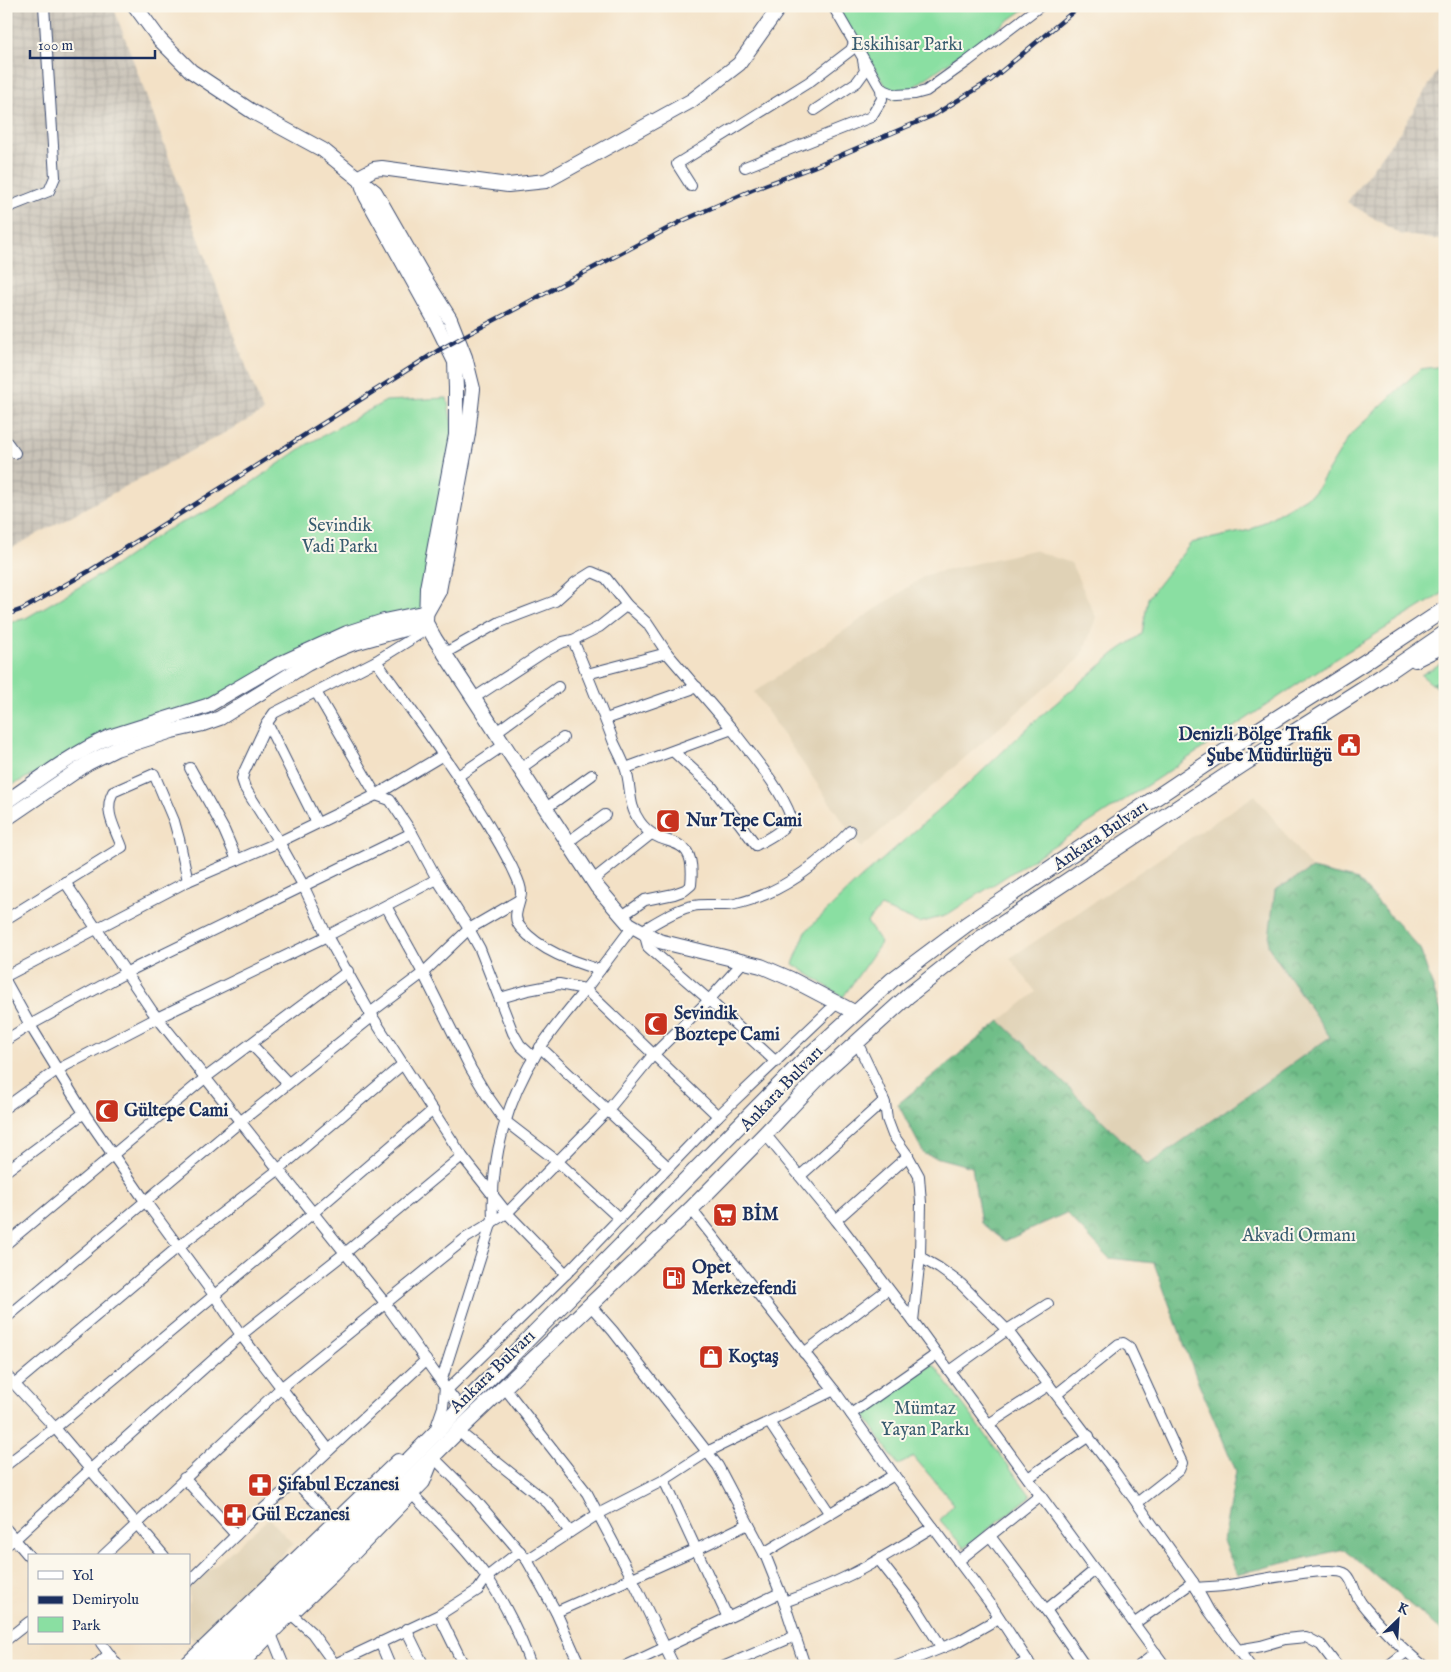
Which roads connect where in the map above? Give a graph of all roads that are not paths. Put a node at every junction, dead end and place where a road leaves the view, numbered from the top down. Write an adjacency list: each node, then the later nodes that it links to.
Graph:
1 (44, 6): 13 (street)
2 (135, 6): 11 (street)
3 (780, 6): 11 (street)
4 (832, 6): 6 (street)
5 (1040, 6): 8 (street)
6 (854, 43): 7 (street); 12 (street)
7 (862, 56): 8 (street); 9 (street)
8 (881, 89): 10 (street)
9 (815, 110)
10 (745, 167)
11 (360, 178): 18 (street)
12 (690, 186)
13 (6, 208)
14 (6, 441): 15 (street)
15 (15, 453)
16 (627, 605): 20 (street); 22 (street); 23 (street)
17 (1445, 609): 80 (main road, Ankara Bulvarı)
18 (427, 621): 22 (street); 24 (street); 45 (street); 48 (street)
19 (1445, 634): 26 (main road, Ankara Bulvarı)
20 (572, 640): 25 (street); 30 (street)
21 (1445, 645): 26 (street)
22 (445, 653): 30 (street)
23 (667, 653): 25 (street); 28 (street)
24 (376, 661): 29 (street); 38 (street)
25 (587, 674): 31 (street)
26 (1381, 677): 85 (main road, Ankara Bulvarı)
27 (558, 687): 34 (street)
28 (697, 687): 31 (street); 33 (street)
29 (316, 692): 32 (street); 44 (street)
30 (474, 698): 34 (street)
31 (606, 719): 40 (street)
32 (267, 723): 49 (street); 53 (street)
33 (732, 729): 37 (street); 37 (street)
34 (496, 732): 36 (street)
35 (563, 738): 41 (street)
36 (504, 745): 41 (street); 43 (street)
37 (674, 752): 40 (street)
38 (443, 755): 43 (street); 44 (street)
39 (190, 768): 55 (street)
40 (626, 768): 52 (street)
41 (520, 769): 46 (street)
42 (592, 775): 46 (street)
43 (458, 776): 61 (street)
44 (376, 795): 49 (street); 51 (street)
45 (6, 802)
46 (546, 808): 54 (street)
47 (605, 815): 54 (street)
48 (6, 819)
49 (317, 823): 53 (street)
50 (850, 831): 67 (street)
51 (412, 833): 56 (street); 60 (street)
52 (651, 834): 57 (street); 63 (street)
53 (279, 842): 55 (street); 60 (street)
54 (568, 842): 57 (street)
55 (237, 860): 58 (street)
56 (437, 878): 62 (street); 66 (street)
57 (593, 880): 63 (street)
58 (188, 881): 59 (street); 65 (street)
59 (65, 882): 64 (street); 65 (street)
60 (303, 885): 68 (street); 72 (street)
61 (519, 900): 66 (street); 70 (street)
62 (386, 906): 68 (street); 73 (street)
63 (622, 916): 67 (street)
64 (6, 919)
65 (96, 929): 72 (street); 74 (street)
66 (469, 929): 73 (street); 77 (street)
67 (639, 930): 69 (street); 70 (street, Ankara Bulvarı); 78 (street)
68 (327, 936): 71 (street); 82 (street)
69 (743, 962): 78 (street); 79 (street)
70 (600, 970): 76 (street, Ankara Bulvarı)
71 (348, 972): 81 (street); 86 (street)
72 (125, 973): 82 (street); 83 (street)
73 (423, 973): 81 (street); 101 (street)
74 (6, 976)
75 (6, 982): 83 (street)
76 (585, 989): 77 (street); 87 (street, Ankara Bulvarı); 88 (street)
77 (500, 998): 89 (street)
78 (709, 1000): 88 (street); 90 (street)
79 (837, 1003): 80 (street); 90 (street)
80 (856, 1013): 145 (main road, Ankara Bulvarı)
81 (372, 1014): 91 (street); 94 (street)
82 (157, 1018): 92 (street); 93 (street)
83 (30, 1025): 84 (street); 92 (street)
84 (6, 1040)
85 (857, 1042): 95 (street); 103 (main road, Ankara Bulvarı)
86 (251, 1044): 93 (street); 94 (street)
87 (540, 1047): 89 (street, Ankara Bulvarı); 98 (street)
88 (654, 1055): 98 (street); 100 (street)
89 (534, 1058): 101 (street, Ankara Bulvarı)
90 (776, 1062): 100 (street)
91 (404, 1064): 97 (street); 109 (street)
92 (57, 1070): 96 (street); 99 (street)
93 (205, 1078): 102 (street); 104 (street)
94 (288, 1084): 102 (street)
95 (884, 1101): 106 (street); 111 (street)
96 (6, 1107)
97 (433, 1110): 105 (street); 116 (street)
98 (607, 1110): 107 (street); 108 (street)
99 (84, 1113): 104 (street); 110 (street)
100 (718, 1116): 108 (street)
101 (505, 1121): 107 (street); 112 (street, Ankara Bulvarı)
102 (240, 1122): 109 (street); 113 (street)
103 (765, 1134): 111 (street); 114 (main road, Ankara Bulvarı)
104 (113, 1154): 113 (street); 120 (street)
105 (462, 1156): 112 (street); 122 (street)
106 (908, 1156): 118 (street); 123 (street)
107 (557, 1161): 115 (street); 117 (street)
108 (668, 1167): 117 (street)
109 (278, 1170): 116 (street); 121 (street)
110 (6, 1171)
111 (800, 1176): 118 (street)
112 (492, 1194): 115 (street); 119 (street, Ankara Bulvarı)
113 (145, 1202): 121 (street); 130 (street)
114 (691, 1209): 129 (main road, Ankara Bulvarı); 134 (street)
115 (506, 1212): 119 (street); 124 (street)
116 (313, 1213): 122 (street); 126 (street)
117 (620, 1219): 124 (street)
118 (836, 1220): 125 (street)
119 (492, 1222): 127 (street); 140 (street, Ankara Bulvarı)
120 (6, 1244)
121 (178, 1247): 126 (street); 138 (street)
122 (345, 1253): 127 (street); 133 (street)
123 (920, 1258): 131 (street); 132 (street)
124 (566, 1274): 140 (street)
125 (888, 1289): 131 (street); 134 (street)
126 (214, 1295): 133 (street); 149 (street)
127 (386, 1303): 136 (street); 142 (street)
128 (1048, 1304): 132 (street)
129 (590, 1305): 141 (main road, Ankara Bulvarı); 154 (street)
130 (6, 1318)
131 (913, 1321): 135 (street)
132 (1007, 1330): 137 (street); 139 (street)
133 (241, 1335): 142 (street); 157 (street)
134 (804, 1353): 143 (street)
135 (937, 1354): 137 (street); 146 (street)
136 (426, 1360): 140 (street); 153 (street)
137 (950, 1371): 148 (street)
138 (9, 1380): 149 (street)
139 (1049, 1384): 144 (street); 148 (street)
140 (444, 1387): 145 (street); 151 (street, Ankara Bulvarı)
141 (504, 1387): 150 (main road, Ankara Bulvarı); 166 (street)
142 (281, 1388): 153 (street); 159 (street)
143 (834, 1390): 146 (street); 147 (street)
144 (1056, 1394): 152 (street); 165 (street)
145 (461, 1408): 151 (main road, Ankara Bulvarı)
146 (851, 1414): 158 (street)
147 (769, 1422): 154 (street); 167 (street)
148 (989, 1424): 160 (street)
149 (55, 1428): 156 (street); 157 (street)
150 (458, 1431): 155 (main road, Ankara Bulvarı); 173 (street)
151 (433, 1436): 168 (street); 218 (main road, Ankara Bulvarı)
152 (1089, 1436): 160 (street); 165 (street)
153 (329, 1450): 162 (street)
154 (707, 1452): 161 (street); 170 (street)
155 (434, 1457): 163 (street); 178 (street); 219 (main road, Ankara Bulvarı)
156 (6, 1465)
157 (91, 1468): 169 (street); 176 (street)
158 (894, 1476): 167 (street); 171 (street)
159 (184, 1478): 169 (street); 174 (street)
160 (1028, 1478): 164 (street)
161 (664, 1480): 166 (street); 177 (street)
162 (295, 1482): 168 (street); 174 (street)
163 (411, 1493): 187 (street); 194 (street)
164 (1041, 1495): 175 (street); 186 (street)
165 (1137, 1502): 190 (street)
166 (598, 1514): 173 (street); 188 (street)
167 (830, 1514): 179 (street)
168 (335, 1521): 217 (street)
169 (136, 1524): 180 (street); 181 (street)
170 (748, 1524): 177 (street); 179 (street)
171 (932, 1527): 184 (street); 185 (street)
172 (6, 1529): 176 (street)
173 (570, 1532): 183 (street)
174 (236, 1535): 189 (street)
175 (990, 1536): 185 (street); 192 (street)
176 (10, 1542): 182 (street)
177 (695, 1550): 188 (street); 196 (street)
178 (520, 1551): 183 (street); 187 (street)
179 (764, 1553): 191 (street)
180 (105, 1554)
181 (162, 1554)
182 (28, 1555)
183 (527, 1560): 193 (street)
184 (879, 1560): 191 (street); 207 (street)
185 (958, 1561): 197 (street)
186 (1095, 1570): 192 (street); 199 (street)
187 (487, 1577): 195 (street); 225 (street)
188 (632, 1578): 193 (street); 206 (street)
189 (190, 1580)
190 (1195, 1585): 199 (street); 208 (street); 210 (street)
191 (782, 1597): 196 (street); 202 (street)
192 (1046, 1610): 233 (street)
193 (556, 1612): 226 (street)
194 (291, 1614): 201 (street); 214 (street)
195 (439, 1615): 200 (street); 224 (street)
196 (728, 1618): 206 (street)
197 (999, 1618): 207 (street); 212 (street)
198 (28, 1623): 203 (street)
199 (1135, 1623): 209 (street)
200 (406, 1629): 204 (street); 223 (street)
201 (271, 1634): 220 (street); 221 (street)
202 (795, 1636): 229 (street); 230 (street)
203 (6, 1640)
204 (380, 1642): 214 (street); 222 (street)
205 (102, 1644): 211 (street)
206 (664, 1647): 227 (street); 228 (street)
207 (942, 1648): 213 (street)
208 (1238, 1650): 236 (street); 237 (street)
209 (1156, 1652): 234 (street); 235 (street)
210 (1406, 1652): 238 (street); 239 (street)
211 (109, 1654): 215 (street); 216 (street)
212 (1030, 1663): 232 (street)
213 (909, 1664): 231 (street)
214 (335, 1665)
215 (95, 1666)
216 (118, 1666)
217 (185, 1666)
218 (205, 1666)
219 (224, 1666)
220 (239, 1666)
221 (284, 1666)
222 (390, 1666)
223 (424, 1666)
224 (464, 1666)
225 (531, 1666)
226 (580, 1666)
227 (626, 1666)
228 (674, 1666)
229 (725, 1666)
230 (805, 1666)
231 (897, 1666)
232 (1018, 1666)
233 (1085, 1666)
234 (1139, 1666)
235 (1165, 1666)
236 (1250, 1666)
237 (1337, 1666)
238 (1388, 1666)
239 (1424, 1666)

